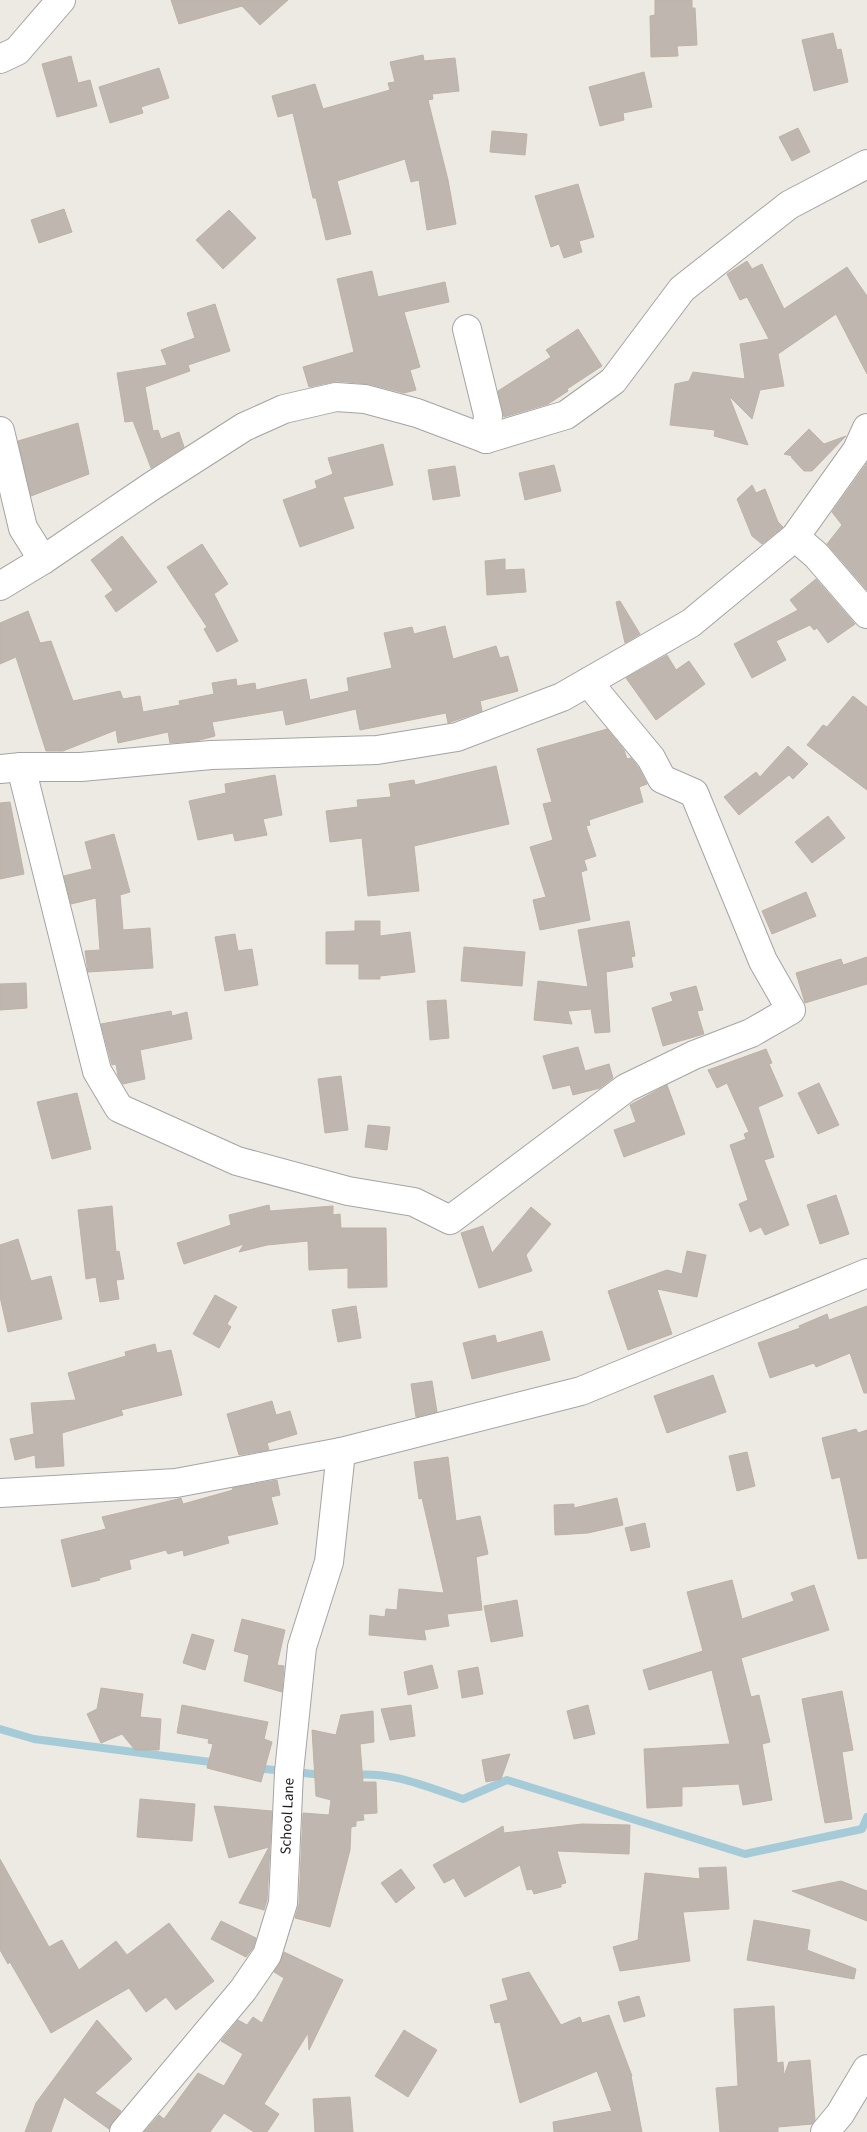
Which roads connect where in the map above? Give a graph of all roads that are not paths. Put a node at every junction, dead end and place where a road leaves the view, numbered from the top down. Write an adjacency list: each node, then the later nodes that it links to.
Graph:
1 (61, 0): 2 (street)
2 (0, 59)
3 (867, 164): 7 (street)
4 (467, 329): 7 (street)
5 (867, 428): 8 (street)
6 (0, 431): 9 (street)
7 (486, 439): 9 (street)
8 (795, 537): 11 (street); 12 (street)
9 (43, 560): 10 (street)
10 (0, 586)
11 (867, 614)
12 (588, 682): 13 (street); 13 (street)
13 (11, 768)
14 (867, 1273): 15 (street)
15 (341, 1452): 16 (street); 18 (street, School Lane)
16 (0, 1493)
17 (867, 2069): 19 (street)
18 (124, 2132)
19 (825, 2132)

